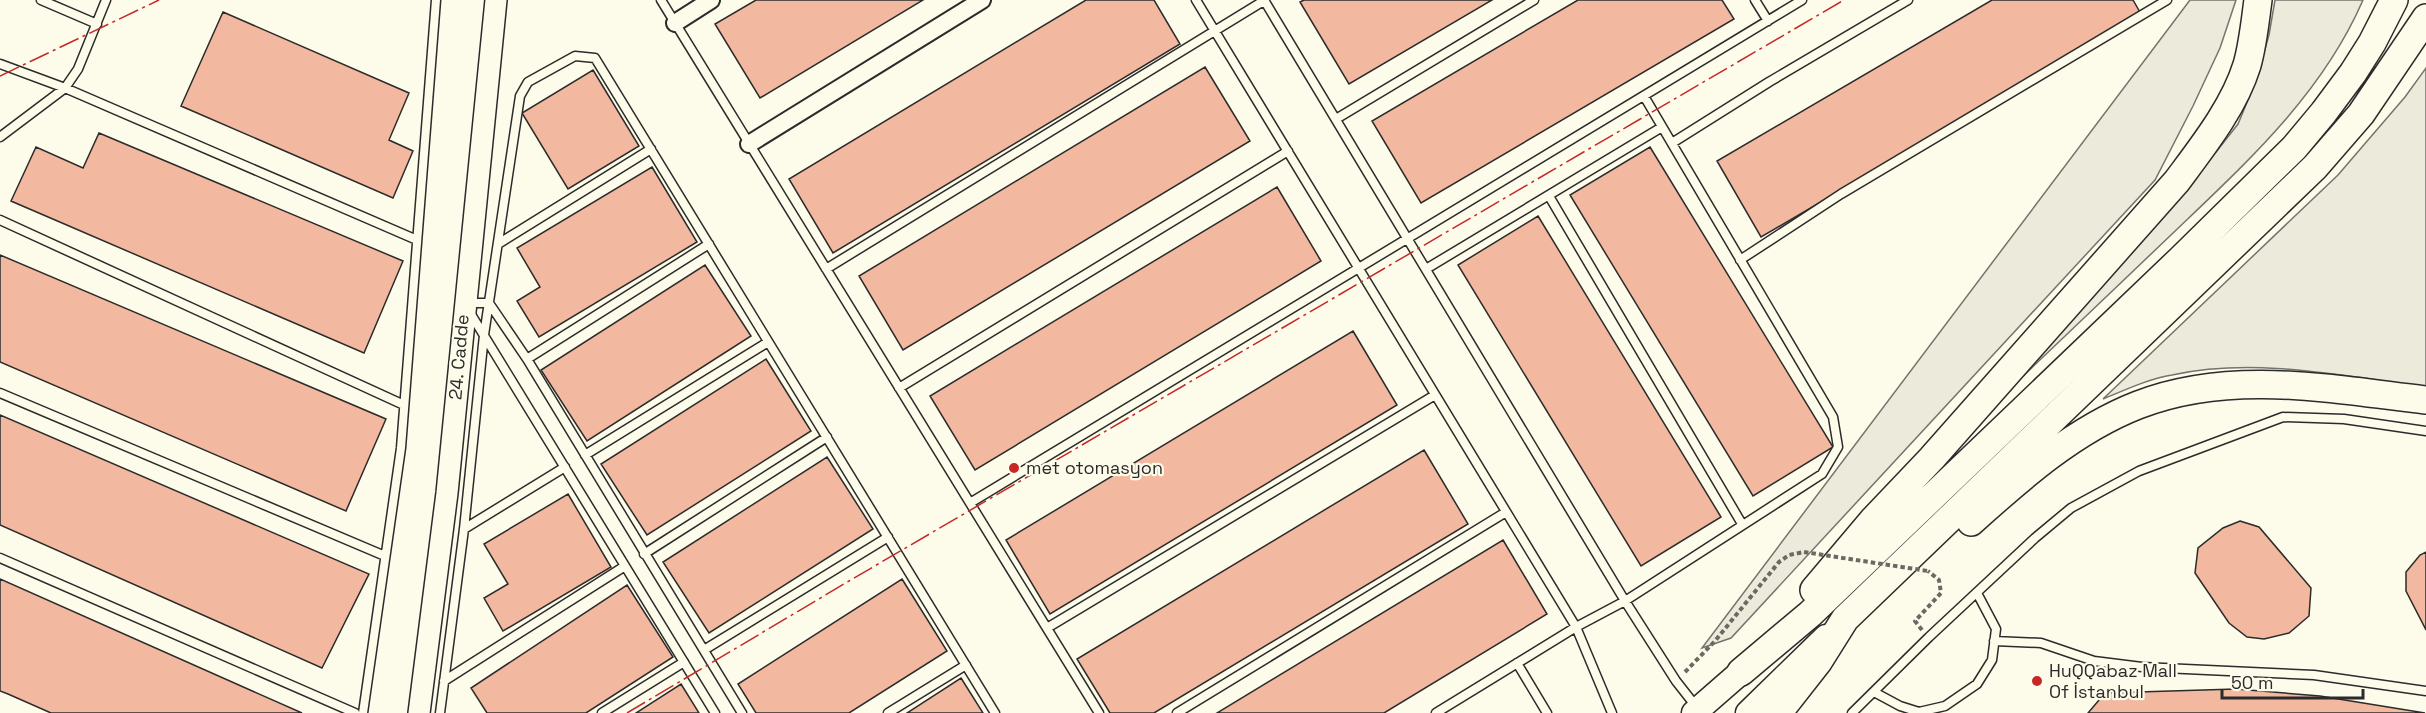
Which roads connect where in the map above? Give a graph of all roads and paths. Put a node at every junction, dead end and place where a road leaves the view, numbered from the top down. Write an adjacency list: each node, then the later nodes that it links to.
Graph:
1 (106, 0): 20 (lane)
2 (436, 0): 35 (lane)
3 (496, 0): 42 (street, 24. Cadde)
4 (661, 0): 19 (lane)
5 (711, 0): 19 (street)
6 (981, 0): 29 (street)
7 (1196, 0): 21 (lane)
8 (1265, 0): 21 (lane); 25 (lane)
9 (1534, 0): 25 (lane)
10 (1755, 0): 18 (lane)
11 (1802, 0): 18 (lane)
12 (1908, 0): 28 (lane)
13 (2167, 0): 38 (lane)
14 (2258, 0): 76 (main road)
15 (2394, 0): 76 (main road)
16 (45, 1): 20 (lane)
17 (2425, 20): 67 (main road)
18 (1768, 21): 24 (lane)
19 (675, 23): 29 (lane)
20 (96, 24): 23 (lane)
21 (1215, 31): 31 (lane); 40 (lane)
22 (0, 64): 23 (lane)
23 (65, 88): 27 (lane); 35 (lane)
24 (1644, 96): 26 (lane); 34 (lane)
25 (1336, 119): 34 (lane)
26 (1662, 128): 28 (lane); 32 (lane)
27 (0, 137)
28 (1672, 143): 38 (lane)
29 (749, 144): 40 (lane)
30 (651, 149): 36 (lane); 36 (lane); 37 (lane)
31 (1288, 151): 39 (lane); 47 (lane)
32 (1549, 196): 41 (lane); 58 (lane)
33 (0, 220): 51 (lane)
34 (1408, 239): 39 (lane); 41 (lane)
35 (417, 240): 51 (lane)
36 (498, 244): 43 (lane)
37 (709, 244): 45 (lane); 46 (lane)
38 (1740, 260): 58 (lane)
39 (1359, 268): 49 (lane); 56 (lane)
40 (826, 269): 47 (lane)
41 (1426, 269): 66 (lane)
42 (464, 303): 43 (lane); 44 (lane); 84 (street, 24. Cadde)
43 (489, 303): 44 (lane); 46 (lane)
44 (484, 335): 55 (lane); 59 (lane)
45 (768, 342): 53 (lane); 54 (lane)
46 (527, 359): 54 (lane)
47 (899, 388): 56 (lane)
48 (0, 393): 62 (lane)
49 (1435, 395): 57 (lane); 69 (lane)
50 (2426, 400): 67 (main road)
51 (404, 405): 62 (lane)
52 (2426, 431): 65 (lane)
53 (827, 437): 60 (lane); 61 (lane)
54 (585, 454): 61 (lane)
55 (565, 467): 59 (lane); 64 (lane)
56 (970, 503): 69 (lane)
57 (1506, 512): 68 (lane); 92 (lane)
58 (1742, 524): 66 (lane)
59 (464, 529): 77 (lane)
60 (888, 537): 72 (lane); 75 (lane)
61 (644, 554): 72 (lane)
62 (386, 556): 83 (lane)
63 (0, 558): 82 (lane)
64 (625, 566): 73 (lane); 77 (lane)
65 (1977, 593): 70 (lane); 71 (lane)
66 (1625, 601): 68 (lane); 78 (lane)
67 (1845, 619): 96 (main road); 97 (main road)
68 (1576, 627): 74 (lane); 95 (lane)
69 (1047, 628): 91 (lane)
70 (1929, 637): 78 (path, bridge); 80 (lane)
71 (1994, 641): 79 (lane); 80 (lane)
72 (704, 651): 88 (lane)
73 (684, 662): 86 (lane); 87 (lane)
74 (1517, 663): 93 (lane); 94 (lane)
75 (966, 665): 89 (lane); 90 (lane)
76 (1741, 672): 81 (main road)
77 (444, 681): 85 (lane)
78 (1676, 681): 81 (lane)
79 (2426, 691)
80 (1875, 692): 98 (lane)
81 (1696, 711)
82 (355, 713)
83 (363, 713)
84 (419, 713)
85 (440, 713)
86 (602, 713)
87 (715, 713)
88 (742, 713)
89 (888, 713)
90 (995, 713)
91 (1099, 713)
92 (1177, 713)
93 (1436, 713)
94 (1547, 713)
95 (1612, 713)
96 (1748, 713)
97 (1778, 713)
98 (1852, 713)

